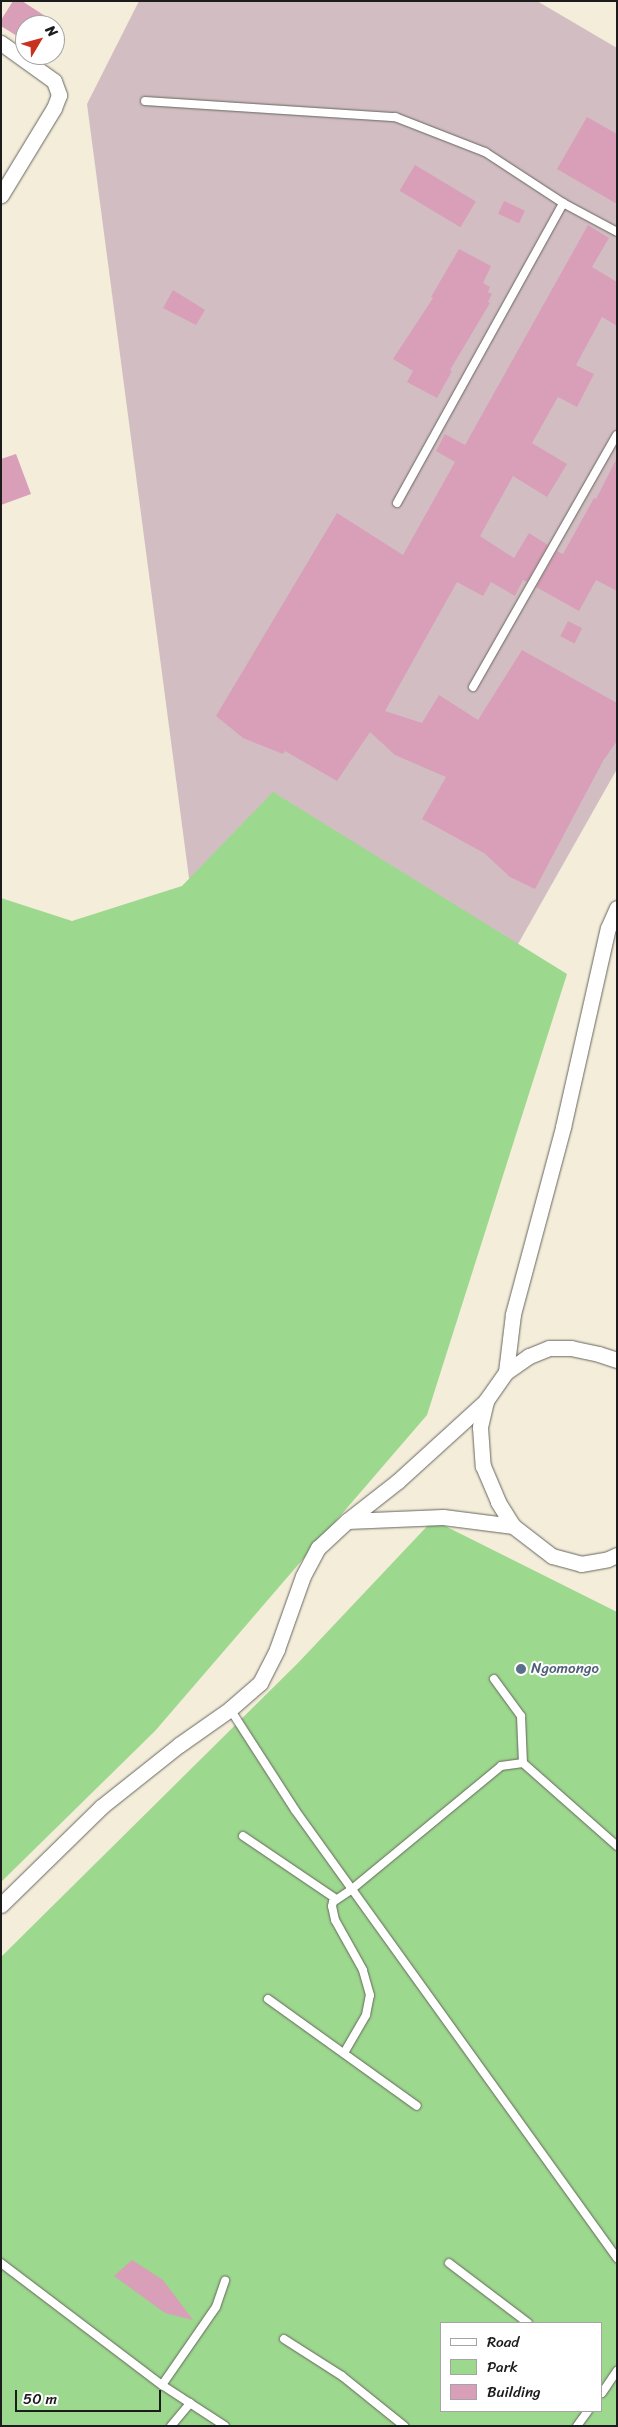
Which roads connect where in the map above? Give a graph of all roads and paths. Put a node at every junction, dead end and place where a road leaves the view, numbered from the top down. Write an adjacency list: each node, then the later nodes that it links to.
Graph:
1 (1, 43): 3 (street)
2 (145, 101): 4 (lane)
3 (1, 195)
4 (563, 203): 5 (lane); 7 (lane)
5 (617, 232)
6 (617, 435): 8 (lane)
7 (397, 503)
8 (473, 687)
9 (617, 908): 11 (street)
10 (617, 1360): 11 (street)
11 (506, 1372): 12 (street)
12 (486, 1401): 13 (street); 14 (street)
13 (348, 1521): 14 (street); 17 (street)
14 (513, 1526): 15 (street)
15 (614, 1561)
16 (494, 1679): 18 (lane)
17 (230, 1709): 21 (lane); 23 (street)
18 (522, 1763): 20 (lane); 21 (lane)
19 (243, 1836): 22 (lane)
20 (617, 1846)
21 (352, 1889): 22 (lane); 27 (lane)
22 (336, 1899): 25 (lane)
23 (1, 1905)
24 (268, 1999): 25 (lane)
25 (344, 2053): 26 (lane)
26 (417, 2106)
27 (617, 2258)
28 (1, 2263): 35 (lane)
29 (450, 2263): 31 (lane)
30 (225, 2281): 35 (lane)
31 (527, 2322)
32 (284, 2339): 40 (lane)
33 (617, 2371): 34 (lane)
34 (605, 2382)
35 (162, 2385): 36 (lane)
36 (190, 2403): 38 (lane); 39 (lane)
37 (587, 2412): 41 (lane)
38 (171, 2426)
39 (224, 2426)
40 (404, 2426)
41 (577, 2426)

